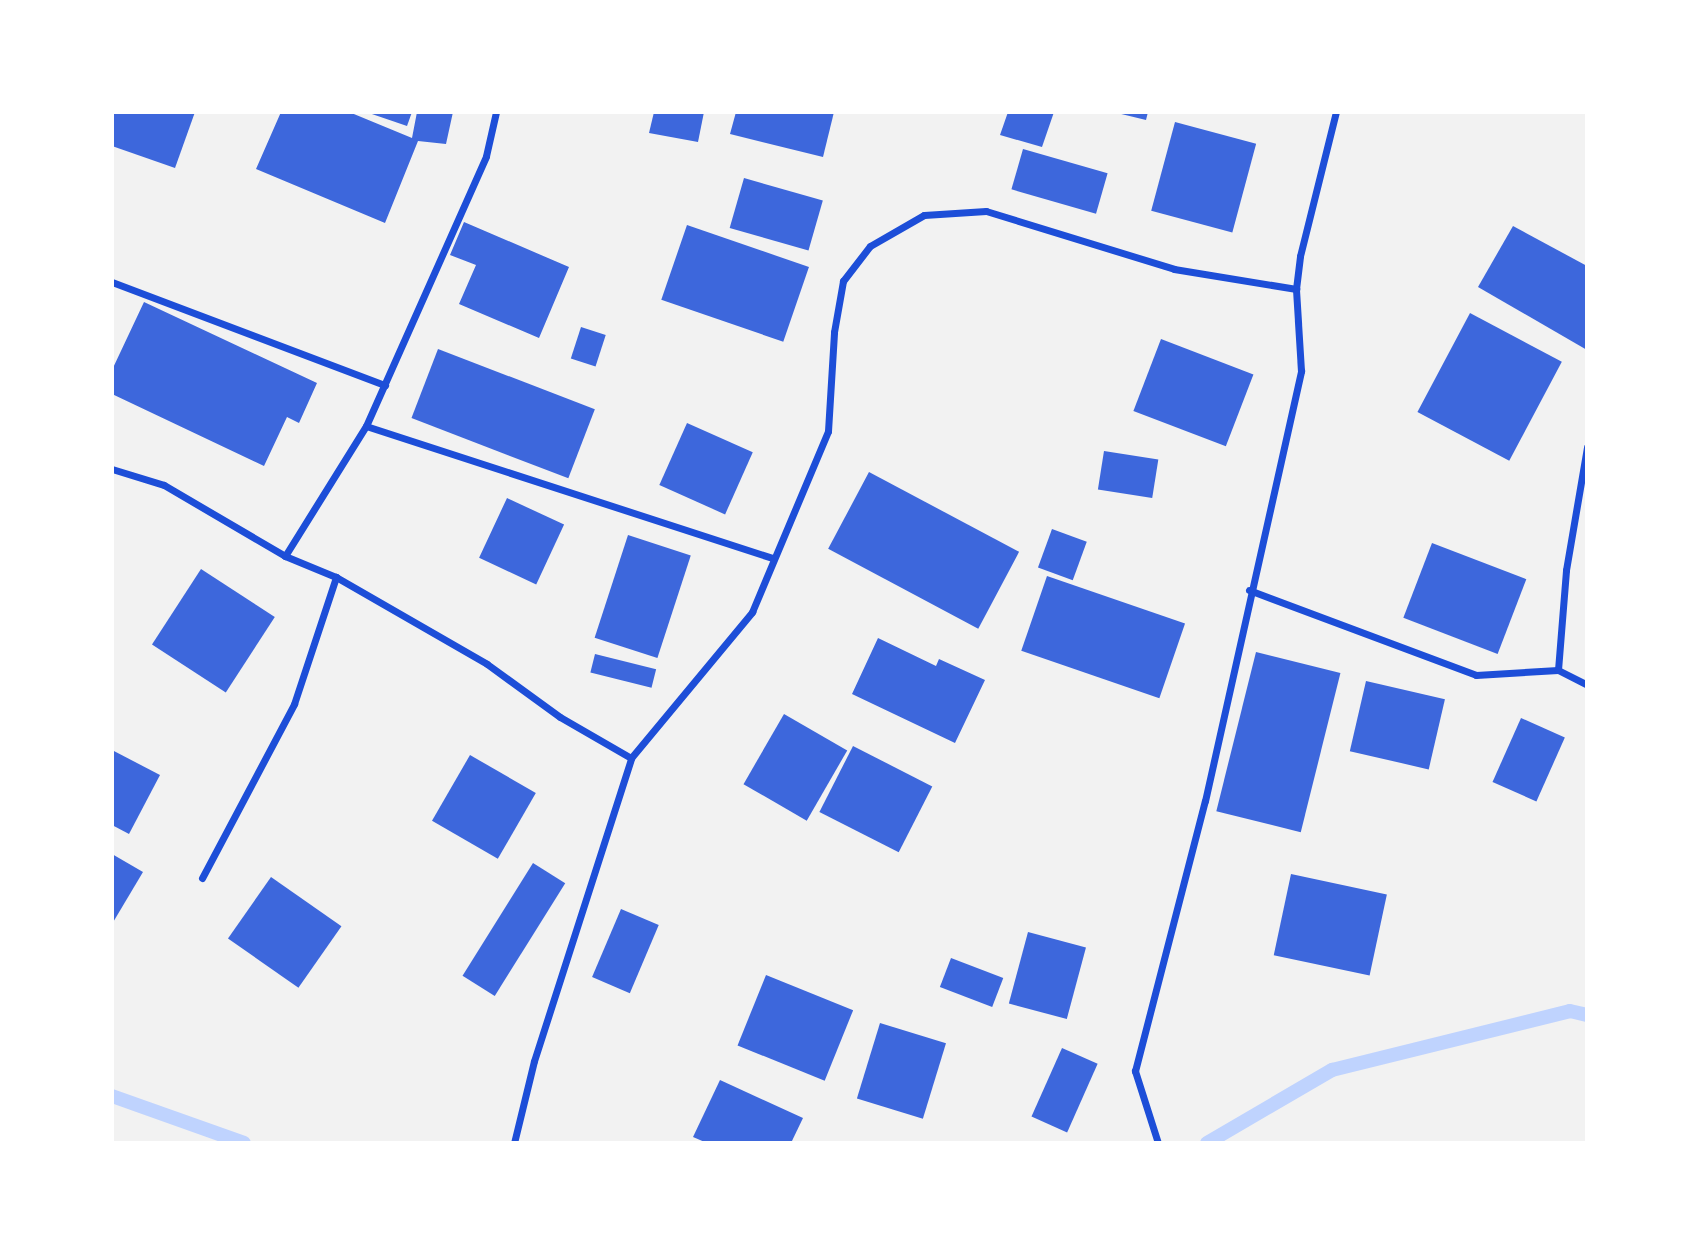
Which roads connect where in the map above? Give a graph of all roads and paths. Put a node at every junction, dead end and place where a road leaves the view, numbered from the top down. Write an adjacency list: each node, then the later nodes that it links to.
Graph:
1 (496, 112): 5 (street)
2 (1336, 112): 4 (street)
3 (112, 282): 5 (street)
4 (1296, 289): 10 (street); 12 (street)
5 (385, 385): 6 (street)
6 (366, 426): 9 (street); 10 (street)
7 (1587, 447): 13 (street)
8 (112, 469): 9 (street)
9 (285, 556): 11 (street)
10 (772, 558): 15 (street)
11 (336, 577): 15 (street); 16 (street)
12 (1249, 590): 13 (street); 18 (street)
13 (1558, 670): 14 (street)
14 (1587, 685)
15 (631, 758): 17 (street)
16 (202, 878)
17 (514, 1143)
18 (1158, 1143)

